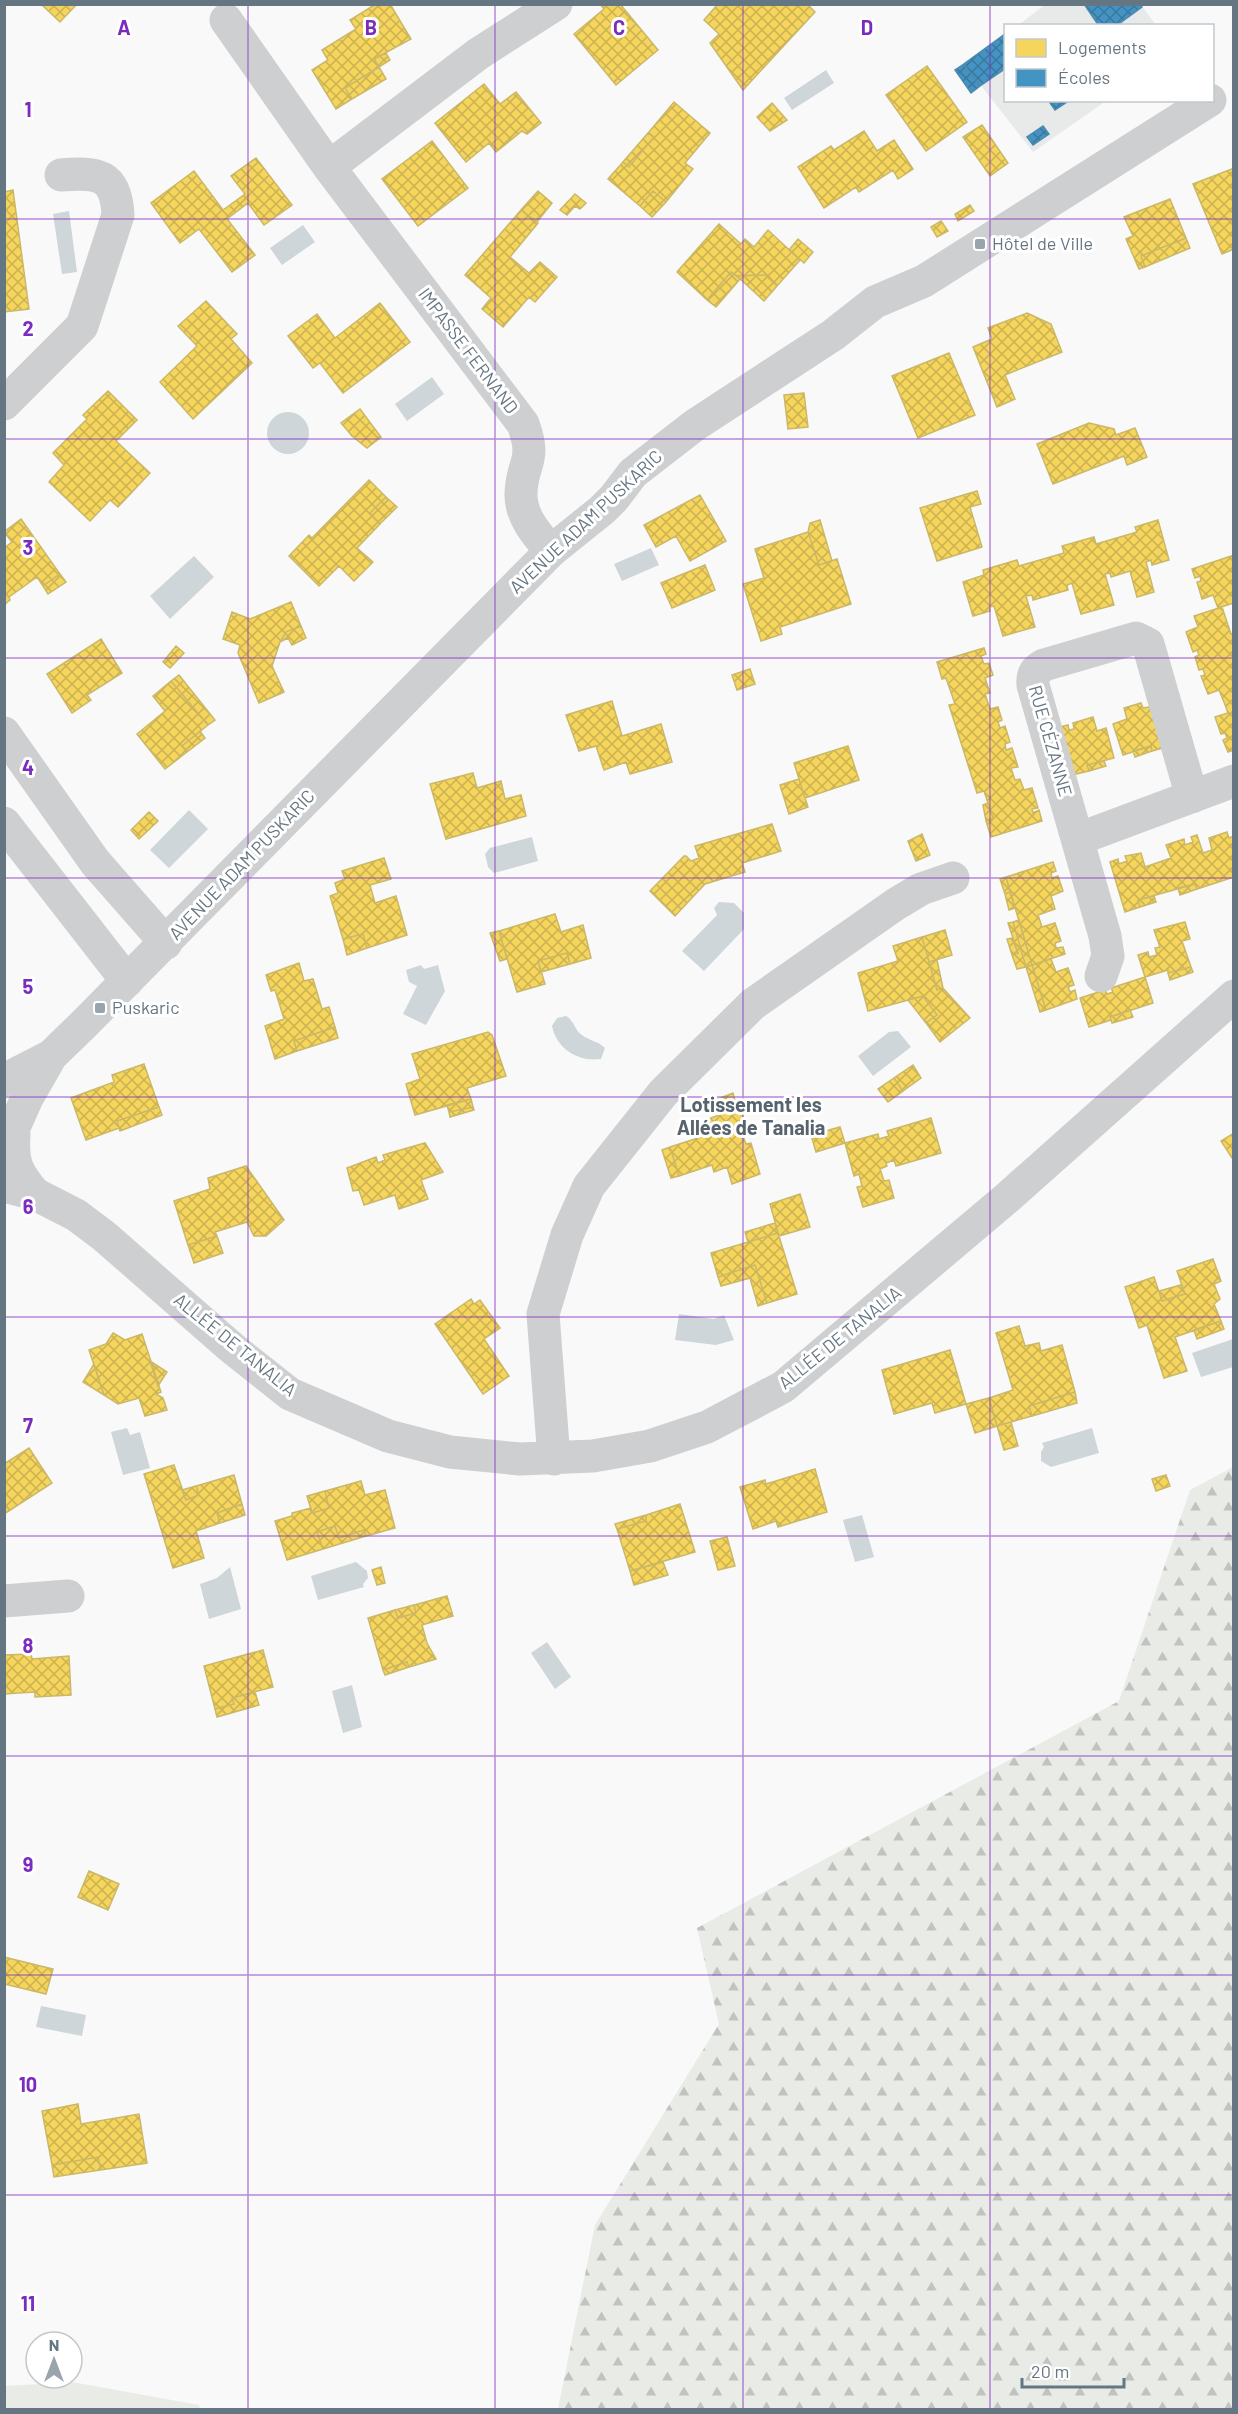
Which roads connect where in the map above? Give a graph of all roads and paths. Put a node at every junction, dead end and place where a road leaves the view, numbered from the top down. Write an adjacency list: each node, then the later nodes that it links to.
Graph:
1 (556, 4): 6 (street)
2 (226, 20): 6 (street, IMPASSE FERNAND)
3 (1233, 86): 4 (street, AVENUE ADAM PUSKARIC)
4 (1214, 98)
5 (1208, 102): 9 (street, AVENUE ADAM PUSKARIC)
6 (329, 167): 9 (street, IMPASSE FERNAND)
7 (61, 175): 8 (street)
8 (4, 404)
9 (551, 551): 16 (street, AVENUE ADAM PUSKARIC)
10 (4, 733): 16 (street)
11 (1233, 781): 12 (street)
12 (1192, 797): 14 (street); 14 (street, RUE CÉZANNE)
13 (4, 823): 18 (street)
14 (1078, 839): 17 (street, RUE CÉZANNE)
15 (953, 878): 24 (street)
16 (166, 943): 18 (street, AVENUE ADAM PUSKARIC)
17 (1101, 976)
18 (127, 981): 20 (street, AVENUE ADAM PUSKARIC)
19 (1233, 996): 24 (street, ALLÉE DE TANALIA)
20 (51, 1056): 21 (street, AVENUE ADAM PUSKARIC); 22 (street, AVENUE ADAM PUSKARIC)
21 (4, 1080)
22 (10, 1127): 23 (street, ALLÉE DE TANALIA)
23 (20, 1190): 24 (street, ALLÉE DE TANALIA)
24 (554, 1459)
25 (68, 1596): 26 (street)
26 (4, 1601)

